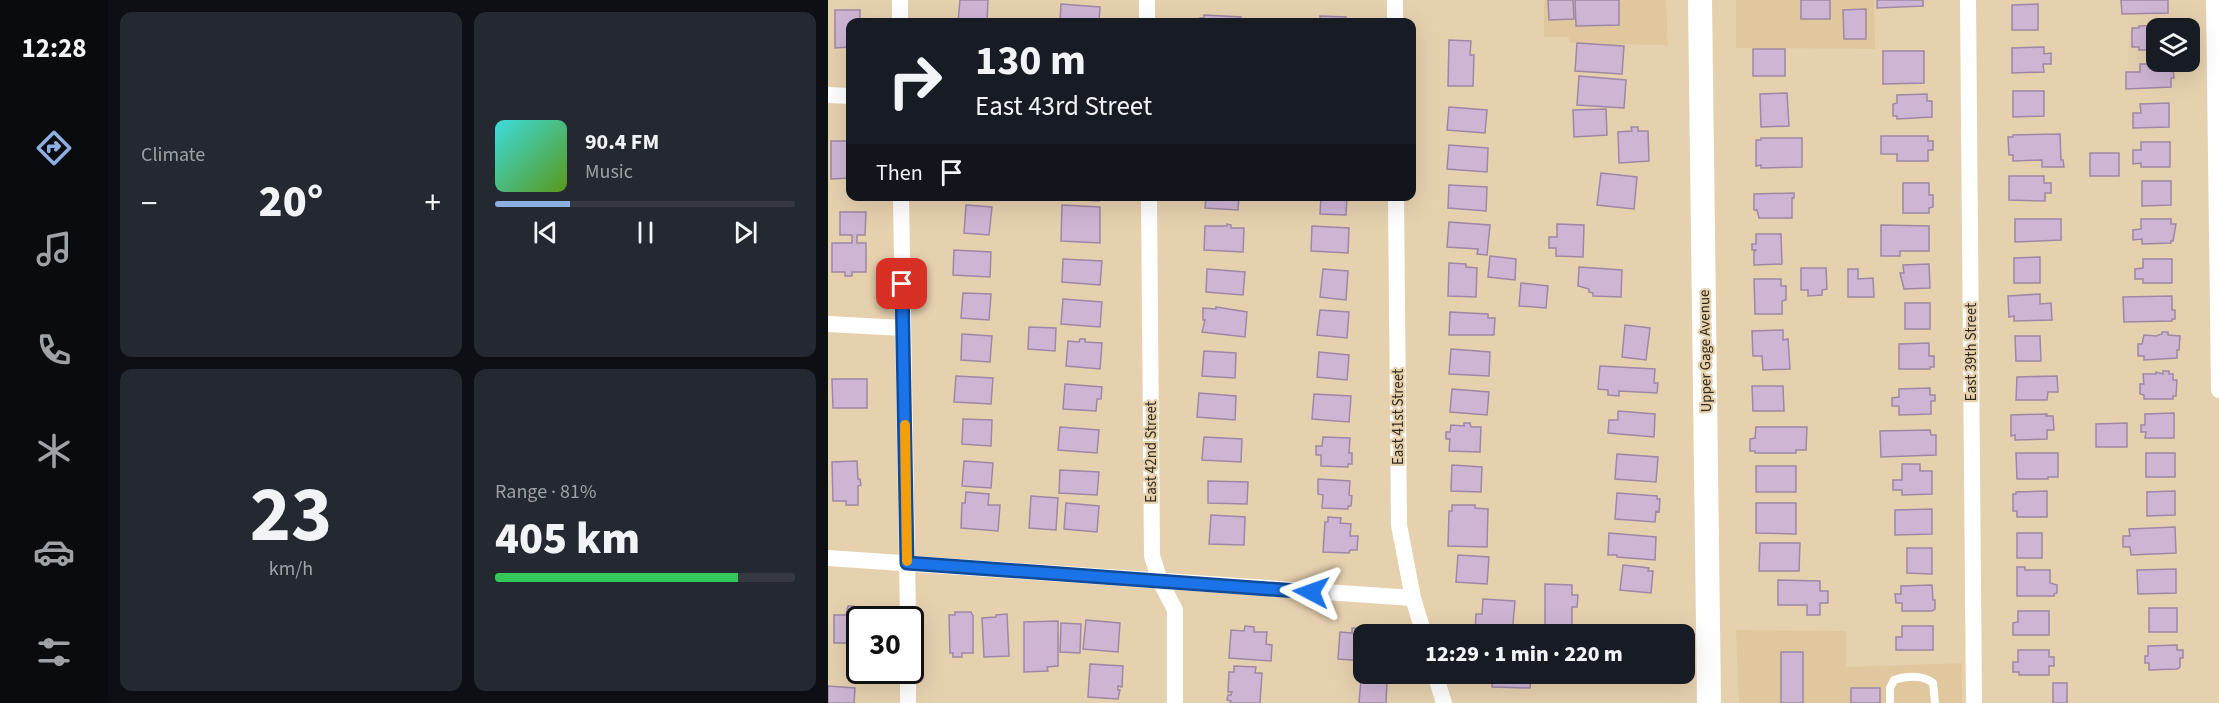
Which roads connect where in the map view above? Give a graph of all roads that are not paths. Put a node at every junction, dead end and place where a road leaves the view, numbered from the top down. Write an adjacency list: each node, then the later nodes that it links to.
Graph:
1 (900, 0): 7 (street)
2 (1147, 0): 8 (street)
3 (1395, 0): 9 (street)
4 (1700, 0): 29 (main road, Upper Gage Avenue)
5 (1968, 0): 32 (street, East 39th Street)
6 (2214, 0): 17 (street)
7 (900, 18)
8 (1147, 18)
9 (1395, 18)
10 (828, 94): 11 (street)
11 (846, 96)
12 (901, 201): 16 (street)
13 (1149, 201): 20 (street, East 42nd Street)
14 (1396, 201): 21 (street, East 41st Street)
15 (828, 324): 16 (street)
16 (903, 328): 19 (street)
17 (2219, 390)
18 (828, 558): 19 (street)
19 (907, 563): 20 (street); 22 (street)
20 (1160, 581): 21 (street); 27 (street, East 42nd Street)
21 (1413, 598): 23 (street, East 41st Street)
22 (908, 606)
23 (1421, 624)
24 (908, 684): 26 (street)
25 (1438, 684): 28 (street)
26 (908, 703)
27 (1175, 703)
28 (1444, 703)
29 (1709, 703)
30 (1890, 703): 31 (lane)
31 (1935, 703)
32 (1974, 703)

